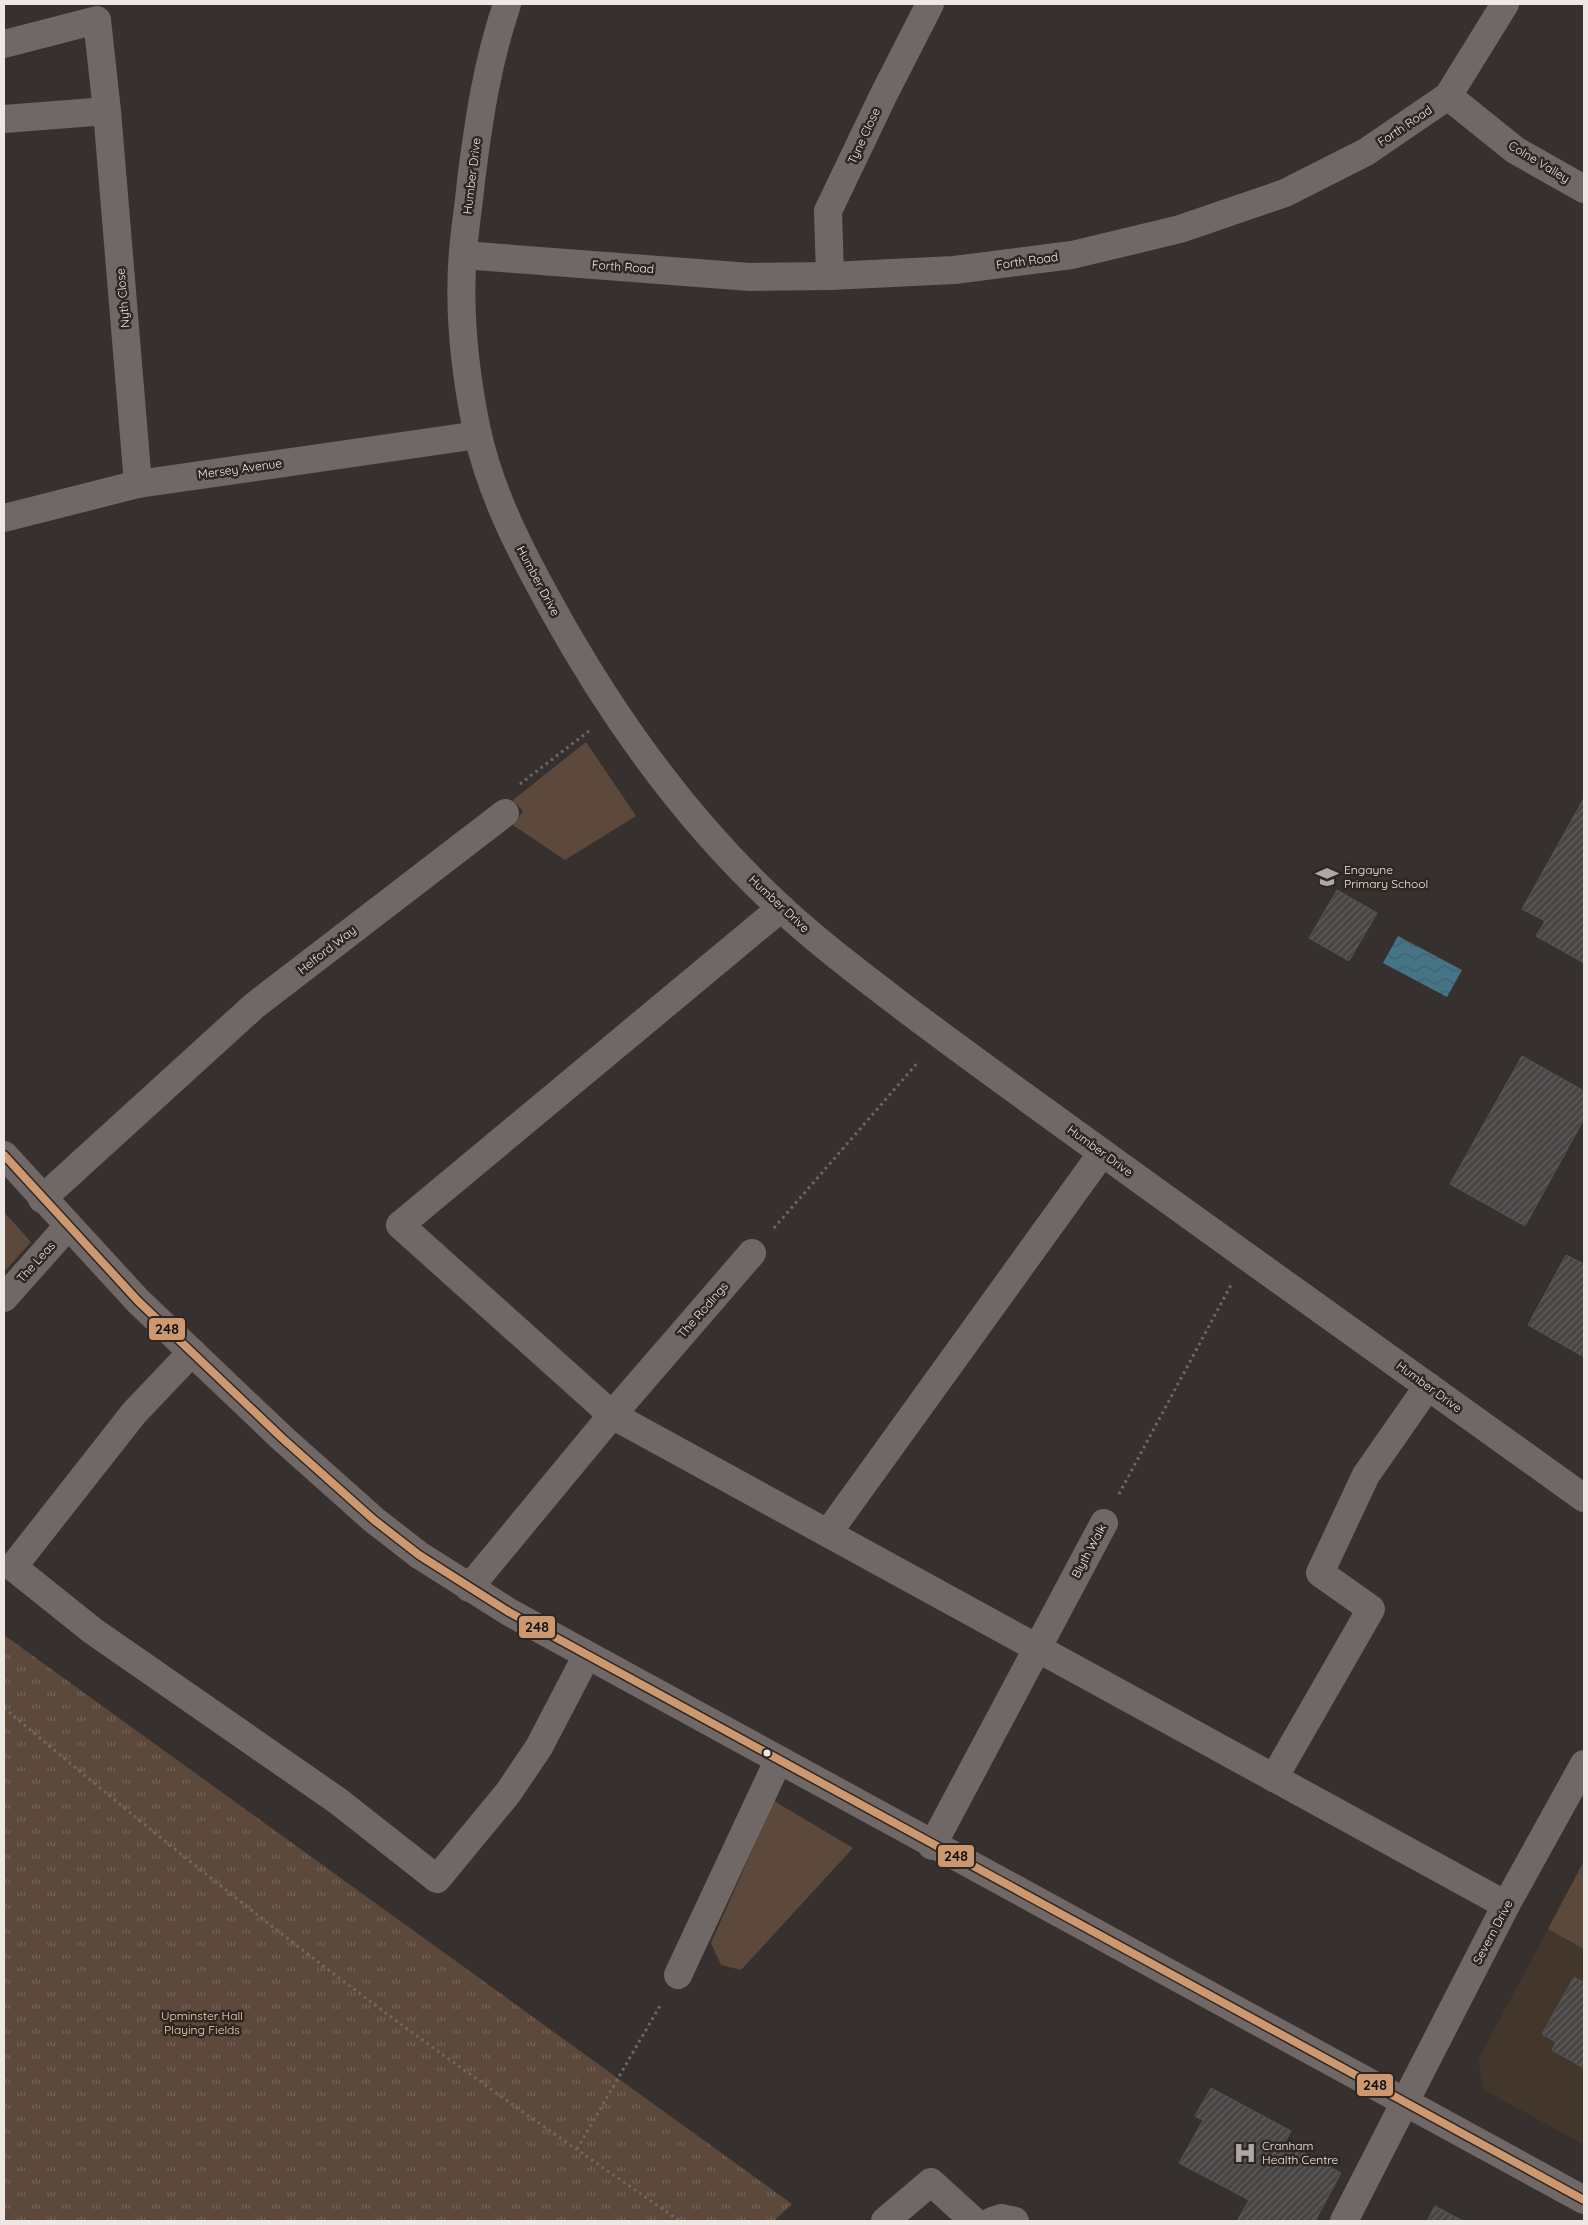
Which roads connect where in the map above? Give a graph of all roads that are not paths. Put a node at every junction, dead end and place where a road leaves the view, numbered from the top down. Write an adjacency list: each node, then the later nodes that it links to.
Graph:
1 (507, 4): 9 (street, Humber Drive)
2 (930, 4): 10 (street, Tyne Close)
3 (1505, 4): 5 (street, Forth Road)
4 (4, 44): 6 (street, Nyth Close)
5 (1448, 96): 8 (street, Colne Valley); 10 (street, Forth Road)
6 (107, 111): 7 (street); 12 (street, Nyth Close)
7 (4, 119)
8 (1584, 189)
9 (463, 255): 10 (street, Forth Road); 11 (street, Humber Drive)
10 (830, 276)
11 (478, 435): 12 (street, Mersey Avenue); 15 (street, Humber Drive)
12 (138, 484): 13 (street, Mersey Avenue)
13 (4, 518)
14 (505, 813): 18 (street, Helford Way)
15 (781, 908): 16 (street, Humber Drive); 24 (street)
16 (1102, 1153): 23 (street, Humber Drive); 27 (street)
17 (4, 1155): 18 (street)
18 (42, 1199): 19 (street)
19 (68, 1226): 21 (street, The Leas); 22 (street)
20 (752, 1253): 24 (street, The Rodings)
21 (4, 1298)
22 (192, 1352): 28 (street); 30 (street)
23 (1428, 1386): 25 (street, Humber Drive); 33 (street)
24 (612, 1415): 27 (street); 28 (street, The Rodings)
25 (1584, 1498)
26 (1104, 1523): 29 (street, Blyth Walk)
27 (828, 1534): 29 (street)
28 (469, 1588): 30 (street)
29 (1037, 1649): 33 (street); 34 (street, Blyth Walk)
30 (587, 1655): 31 (street)
31 (778, 1760): 34 (street); 36 (street)
32 (1584, 1764): 35 (street, Severn Drive)
33 (1274, 1778): 35 (street)
34 (932, 1846): 37 (street)
35 (1506, 1906): 37 (street, Severn Drive)
36 (678, 1975)
37 (1404, 2103): 38 (street); 43 (street, Severn Drive)
38 (1584, 2200)
39 (885, 2221): 40 (street)
40 (974, 2221)
41 (992, 2221): 42 (street)
42 (1016, 2221)
43 (1344, 2221)

